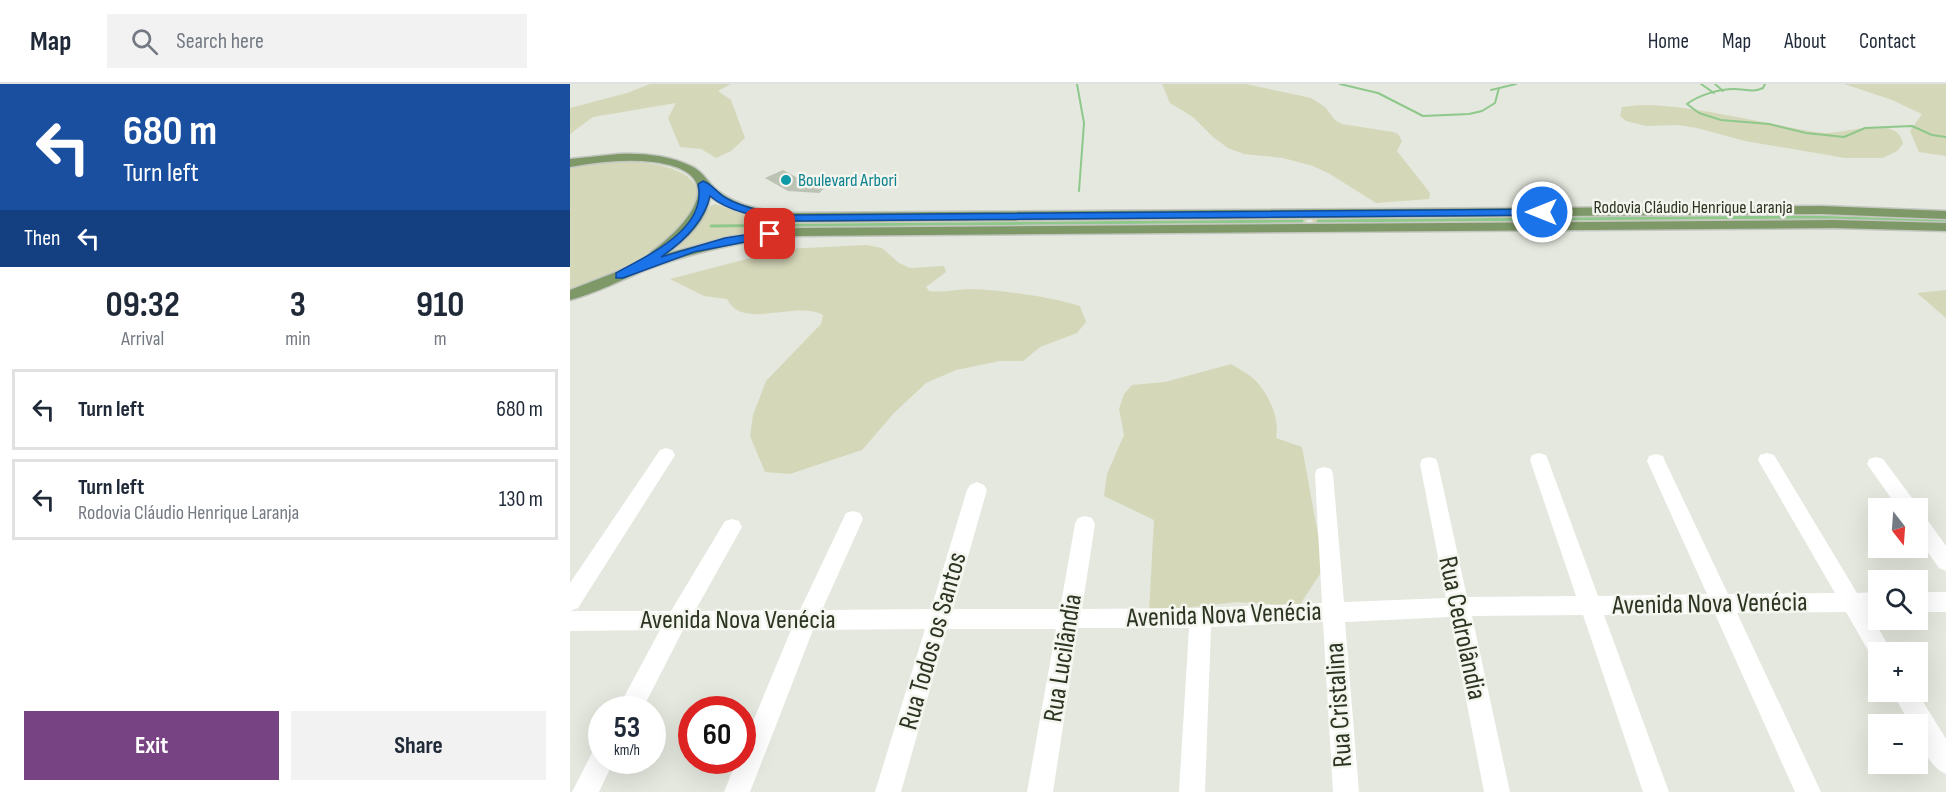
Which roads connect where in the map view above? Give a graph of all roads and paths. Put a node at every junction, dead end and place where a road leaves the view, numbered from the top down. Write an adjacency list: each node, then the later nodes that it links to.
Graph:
1 (570, 163): 2 (main road, Rodovia Cláudio Henrique Laranja)
2 (703, 184): 3 (main road, Rodovia Cláudio Henrique Laranja); 7 (main road)
3 (1946, 215)
4 (1834, 224): 5 (main road, Rodovia Cláudio Henrique Laranja); 6 (main road); 7 (main road, Rodovia Cláudio Henrique Laranja)
5 (1946, 227)
6 (1946, 232)
7 (620, 276): 8 (main road)
8 (570, 296)
9 (666, 456): 23 (street)
10 (1539, 460): 29 (street)
11 (1767, 460): 24 (street)
12 (1656, 461): 28 (street)
13 (1429, 464): 30 (street, Rua Cedrolândia)
14 (1876, 464): 17 (street)
15 (1324, 474): 31 (street, Rua Cristalina)
16 (977, 490): 36 (street, Rua Todos os Santos)
17 (1901, 498)
18 (853, 519): 35 (street)
19 (1085, 524): 33 (street, Rua Lucilândia)
20 (732, 527): 34 (street)
21 (1928, 537): 22 (street)
22 (1946, 562)
23 (570, 601)
24 (1851, 601): 25 (street, Avenida Nova Venécia); 28 (street, Avenida Nova Venécia); 38 (street)
25 (1868, 602)
26 (1928, 602): 27 (street)
27 (1946, 602)
28 (1720, 604): 29 (street, Avenida Nova Venécia); 51 (street)
29 (1590, 606): 30 (street, Avenida Nova Venécia); 50 (street)
30 (1457, 607): 31 (street, Avenida Nova Venécia); 49 (street, Rua Cedrolândia)
31 (1332, 612): 32 (street, Avenida Nova Venécia); 48 (street, Rua Cristalina)
32 (1200, 618): 33 (street, Avenida Nova Venécia); 47 (street)
33 (1070, 619): 36 (street, Avenida Nova Venécia); 46 (street, Rua Lucilândia)
34 (678, 620): 35 (street, Avenida Nova Venécia); 37 (street, Avenida Nova Venécia); 39 (street)
35 (806, 620): 36 (street, Avenida Nova Venécia); 44 (street)
36 (939, 620): 45 (street, Rua Todos os Santos)
37 (570, 621)
38 (1875, 642)
39 (637, 696)
40 (1910, 702): 41 (street)
41 (1946, 762)
42 (595, 774): 43 (street)
43 (585, 792)
44 (737, 792)
45 (888, 792)
46 (1041, 792)
47 (1192, 792)
48 (1346, 792)
49 (1497, 792)
50 (1656, 792)
51 (1808, 792)

